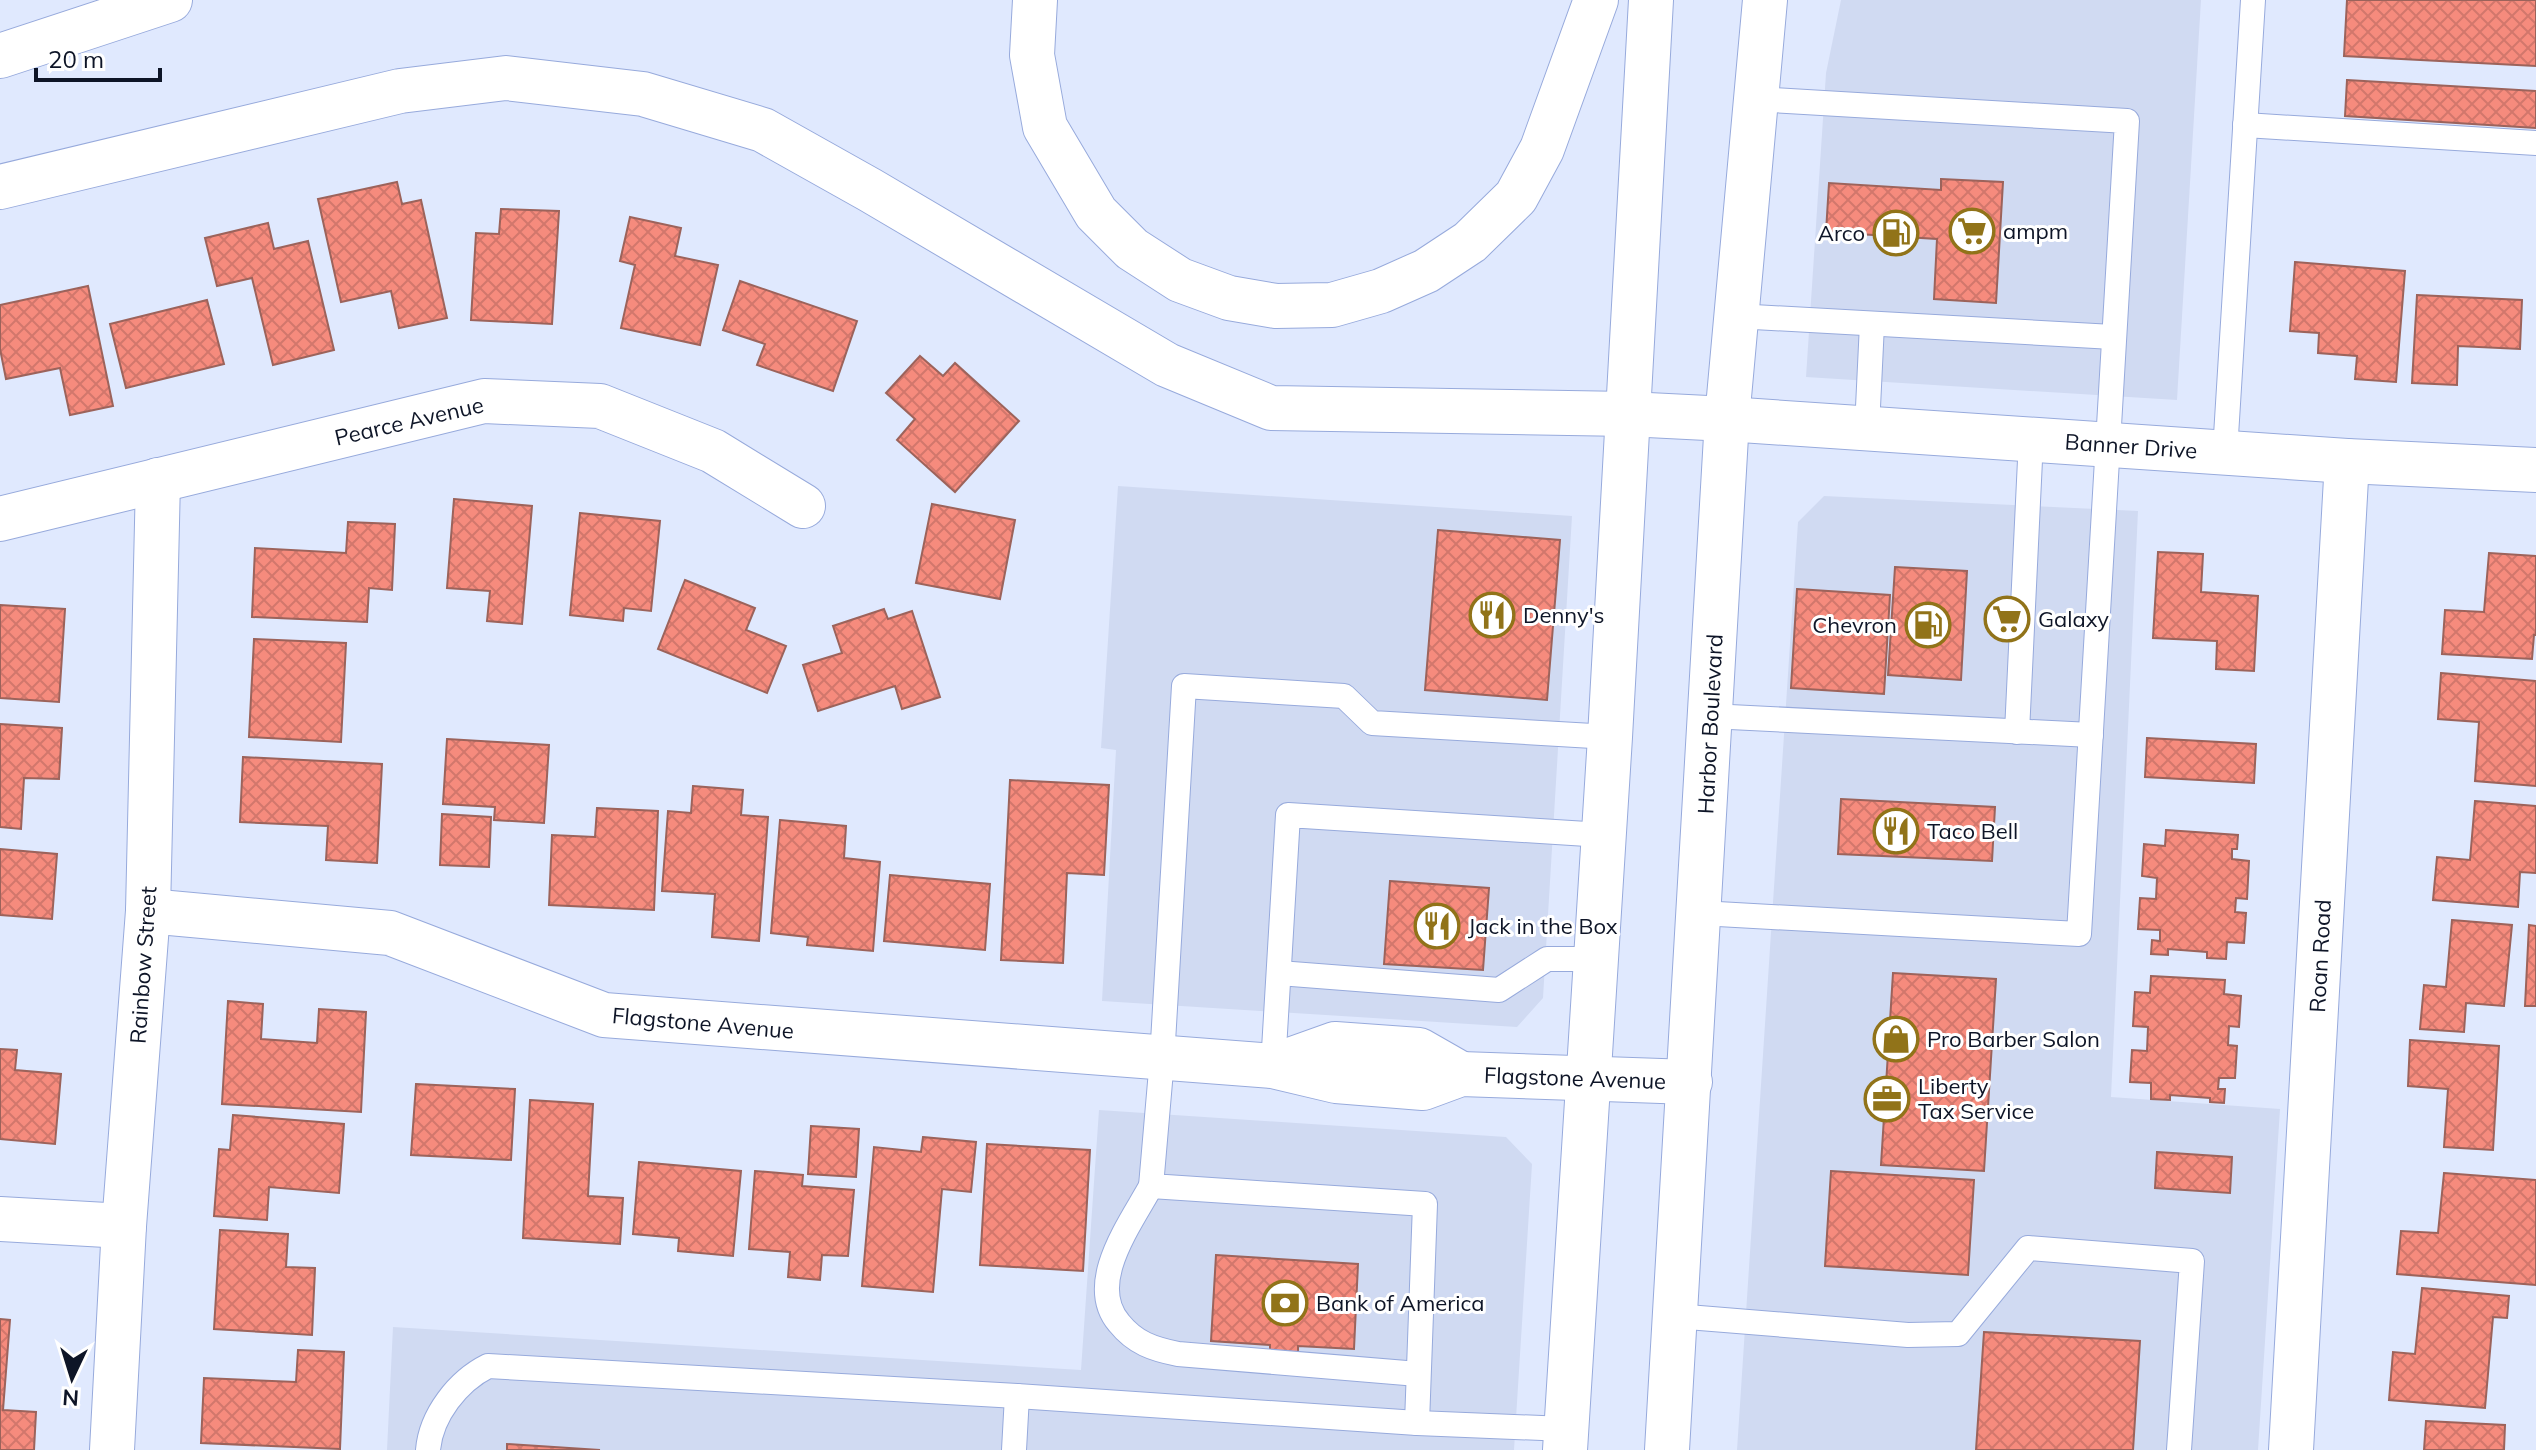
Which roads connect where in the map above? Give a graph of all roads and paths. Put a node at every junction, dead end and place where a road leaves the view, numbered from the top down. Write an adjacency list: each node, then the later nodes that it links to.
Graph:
1 (170, 0): 7 (main road)
2 (1035, 0): 3 (main road)
3 (1596, 0)
4 (1651, 0): 15 (main road)
5 (1765, 0): 8 (main road, Harbor Boulevard)
6 (2253, 0): 9 (lane)
7 (0, 56)
8 (1755, 99): 12 (main road, Harbor Boulevard); 14 (lane)
9 (2245, 125): 10 (lane); 20 (lane)
10 (2536, 143)
11 (0, 187): 15 (main road, Banner Drive)
12 (1736, 316): 13 (lane); 16 (main road, Harbor Boulevard)
13 (1872, 324): 14 (lane); 17 (lane)
14 (2113, 337): 19 (lane)
15 (1628, 414): 16 (main road, Banner Drive); 29 (main road)
16 (1727, 419): 17 (main road, Banner Drive); 26 (main road, Harbor Boulevard)
17 (1867, 428): 18 (main road, Banner Drive)
18 (2031, 439): 19 (main road, Banner Drive); 27 (lane)
19 (2107, 444): 20 (main road, Banner Drive); 28 (lane)
20 (2225, 452): 21 (main road, Banner Drive)
21 (2347, 461): 22 (main road, Banner Drive); 52 (main road, Roan Road)
22 (2536, 470)
23 (158, 480): 24 (main road, Pearce Avenue); 25 (main road, Pearce Avenue); 31 (main road, Rainbow Street)
24 (803, 506)
25 (0, 519)
26 (1710, 716): 27 (lane); 32 (main road, Harbor Boulevard)
27 (2017, 732): 28 (lane)
28 (2091, 735): 32 (lane)
29 (1610, 737): 30 (main road); 35 (lane)
30 (1603, 835): 33 (main road); 34 (lane)
31 (148, 911): 35 (main road, Flagstone Avenue); 41 (main road, Rainbow Street)
32 (1700, 913): 38 (main road, Harbor Boulevard)
33 (1595, 959): 34 (lane); 37 (main road)
34 (1279, 973): 36 (lane)
35 (1162, 1059): 36 (main road, Flagstone Avenue); 39 (lane)
36 (1273, 1066): 37 (main road, Flagstone Avenue)
37 (1587, 1079): 38 (main road, Flagstone Avenue); 46 (main road)
38 (1690, 1082): 42 (main road, Harbor Boulevard)
39 (1151, 1186): 43 (lane); 43 (lane)
40 (0, 1219): 41 (main road)
41 (124, 1226): 47 (main road, Rainbow Street)
42 (1675, 1316): 50 (main road, Harbor Boulevard); 51 (lane)
43 (1418, 1374): 45 (lane)
44 (1017, 1396): 45 (lane); 48 (lane); 49 (lane)
45 (1417, 1423): 46 (lane)
46 (1566, 1440)
47 (112, 1450)
48 (428, 1450)
49 (1014, 1450)
50 (1667, 1450)
51 (2179, 1450)
52 (2291, 1450)

